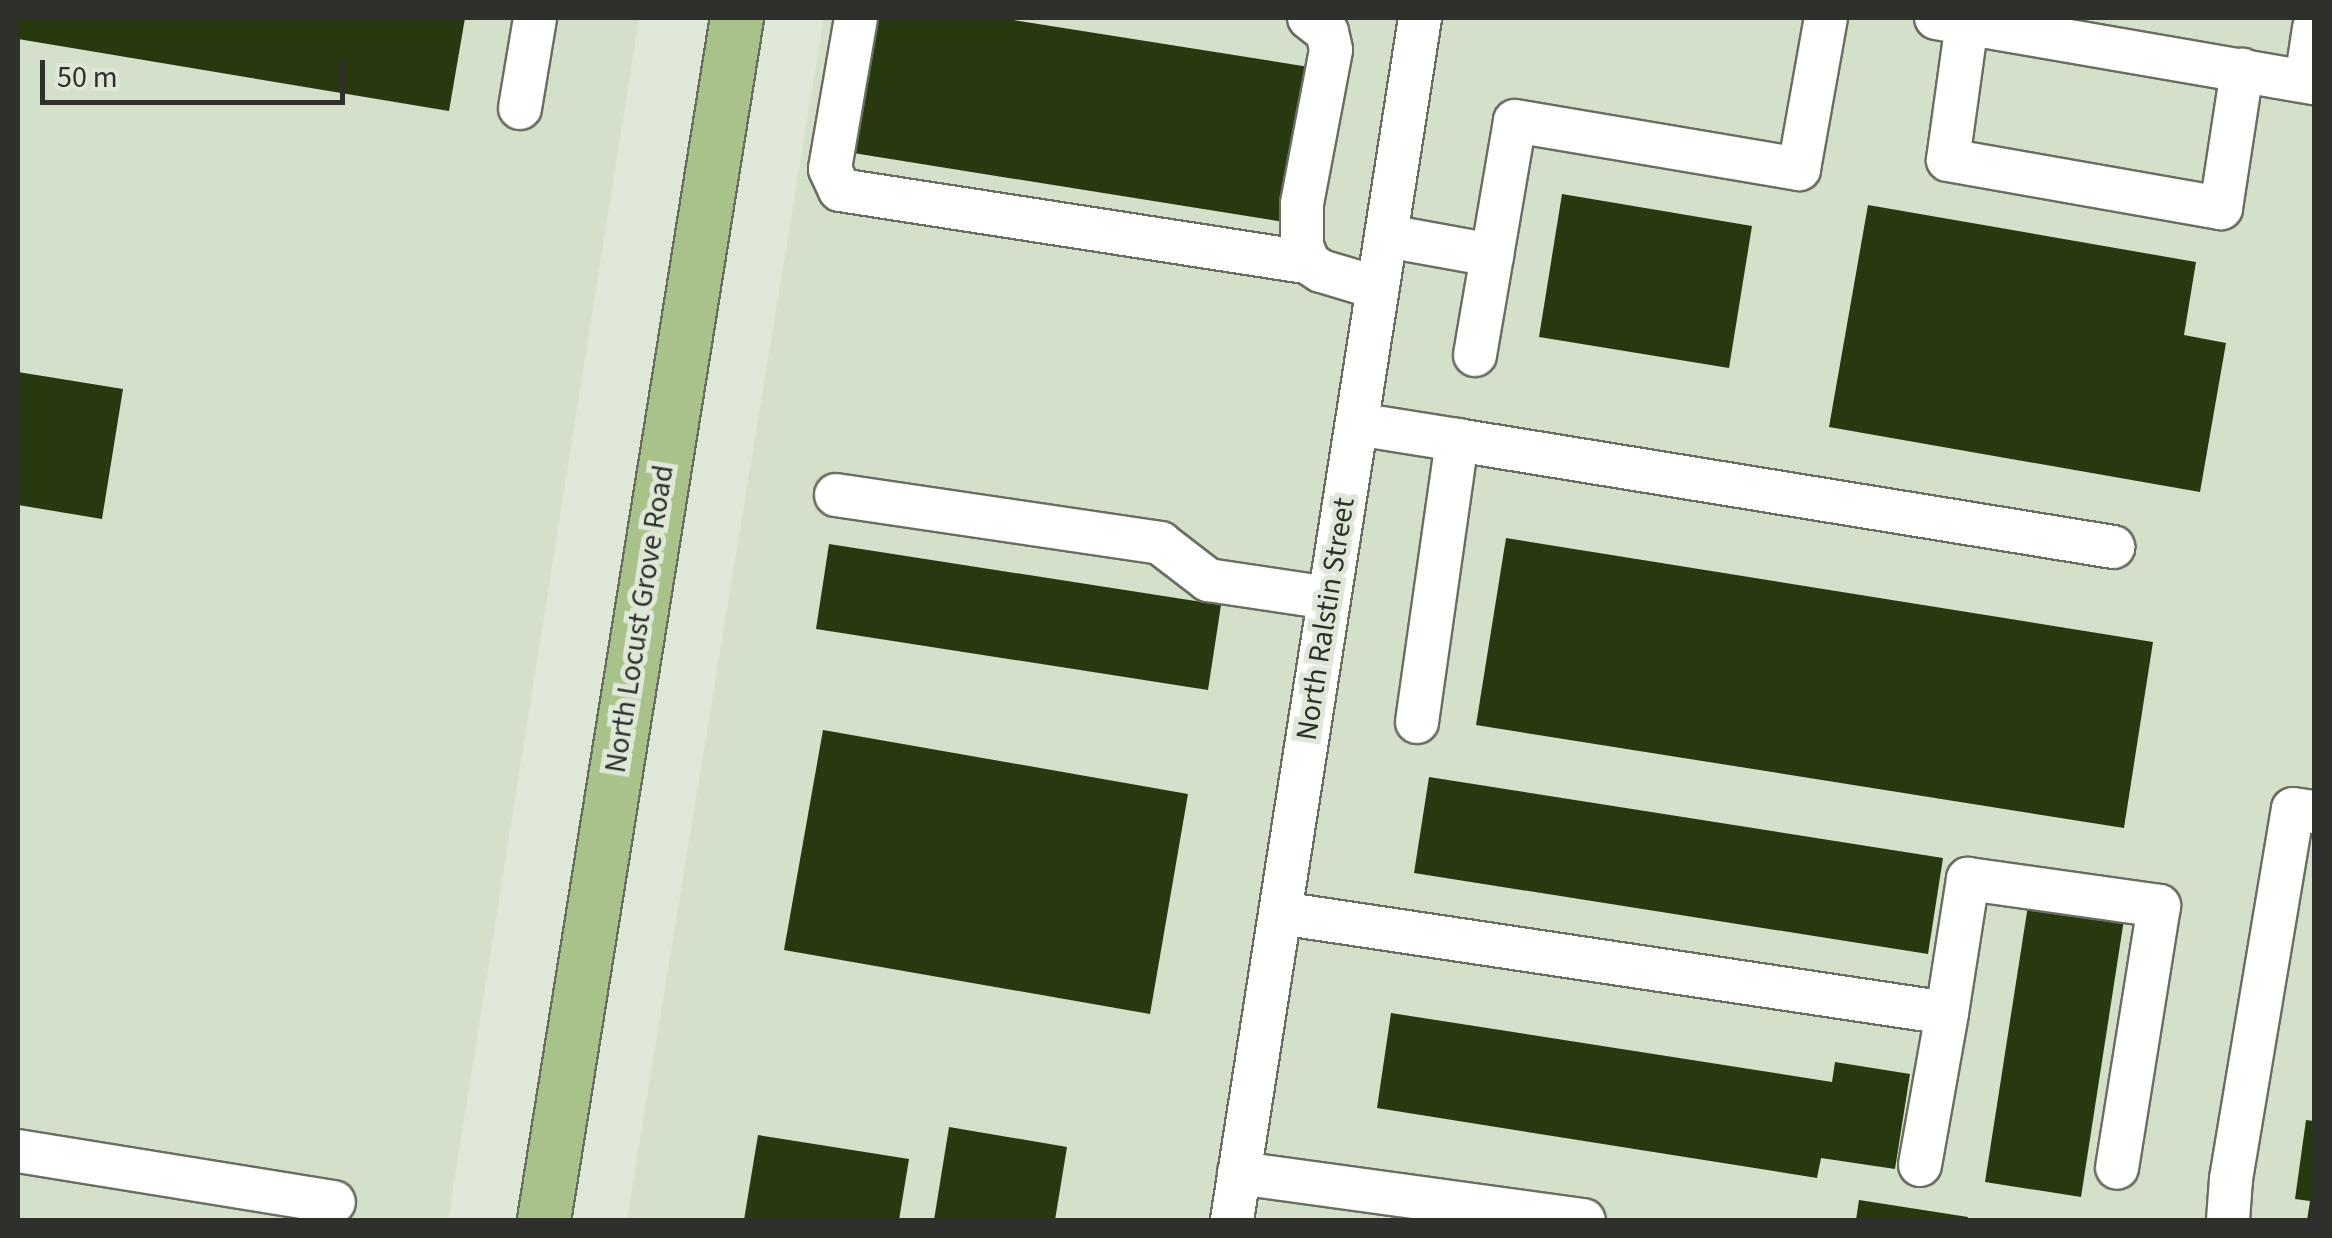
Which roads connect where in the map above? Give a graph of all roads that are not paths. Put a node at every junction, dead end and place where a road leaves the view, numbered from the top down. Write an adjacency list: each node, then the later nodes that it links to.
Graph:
1 (536, 18): 11 (street)
2 (737, 18): 32 (main road, North Locust Grove Road)
3 (856, 18): 14 (street)
4 (1309, 18): 14 (street)
5 (1420, 18): 12 (street, North Ralstin Street)
6 (1826, 18): 13 (street)
7 (1951, 20): 9 (street); 9 (street)
8 (2314, 28): 10 (street)
9 (2242, 70): 10 (street)
10 (2310, 82)
11 (520, 108)
12 (1386, 236): 13 (street); 15 (street, North Ralstin Street)
13 (1492, 255): 16 (street)
14 (1309, 263): 15 (street)
15 (1378, 288): 17 (street, North Ralstin Street)
16 (1475, 356)
17 (1357, 424): 18 (street); 21 (street, North Ralstin Street)
18 (1456, 440): 20 (street); 22 (street)
19 (836, 495): 21 (street)
20 (2113, 546)
21 (1329, 598): 24 (street, North Ralstin Street)
22 (1417, 722)
23 (2314, 812): 35 (street)
24 (1280, 913): 25 (street); 29 (street, North Ralstin Street)
25 (1947, 1013): 27 (street); 28 (street)
26 (18, 1151): 30 (street)
27 (1920, 1165)
28 (2117, 1168)
29 (1239, 1174): 31 (street); 33 (street, North Ralstin Street)
30 (334, 1202)
31 (1367, 1206): 34 (street)
32 (544, 1220)
33 (1232, 1220)
34 (1584, 1220)
35 (2228, 1220)

